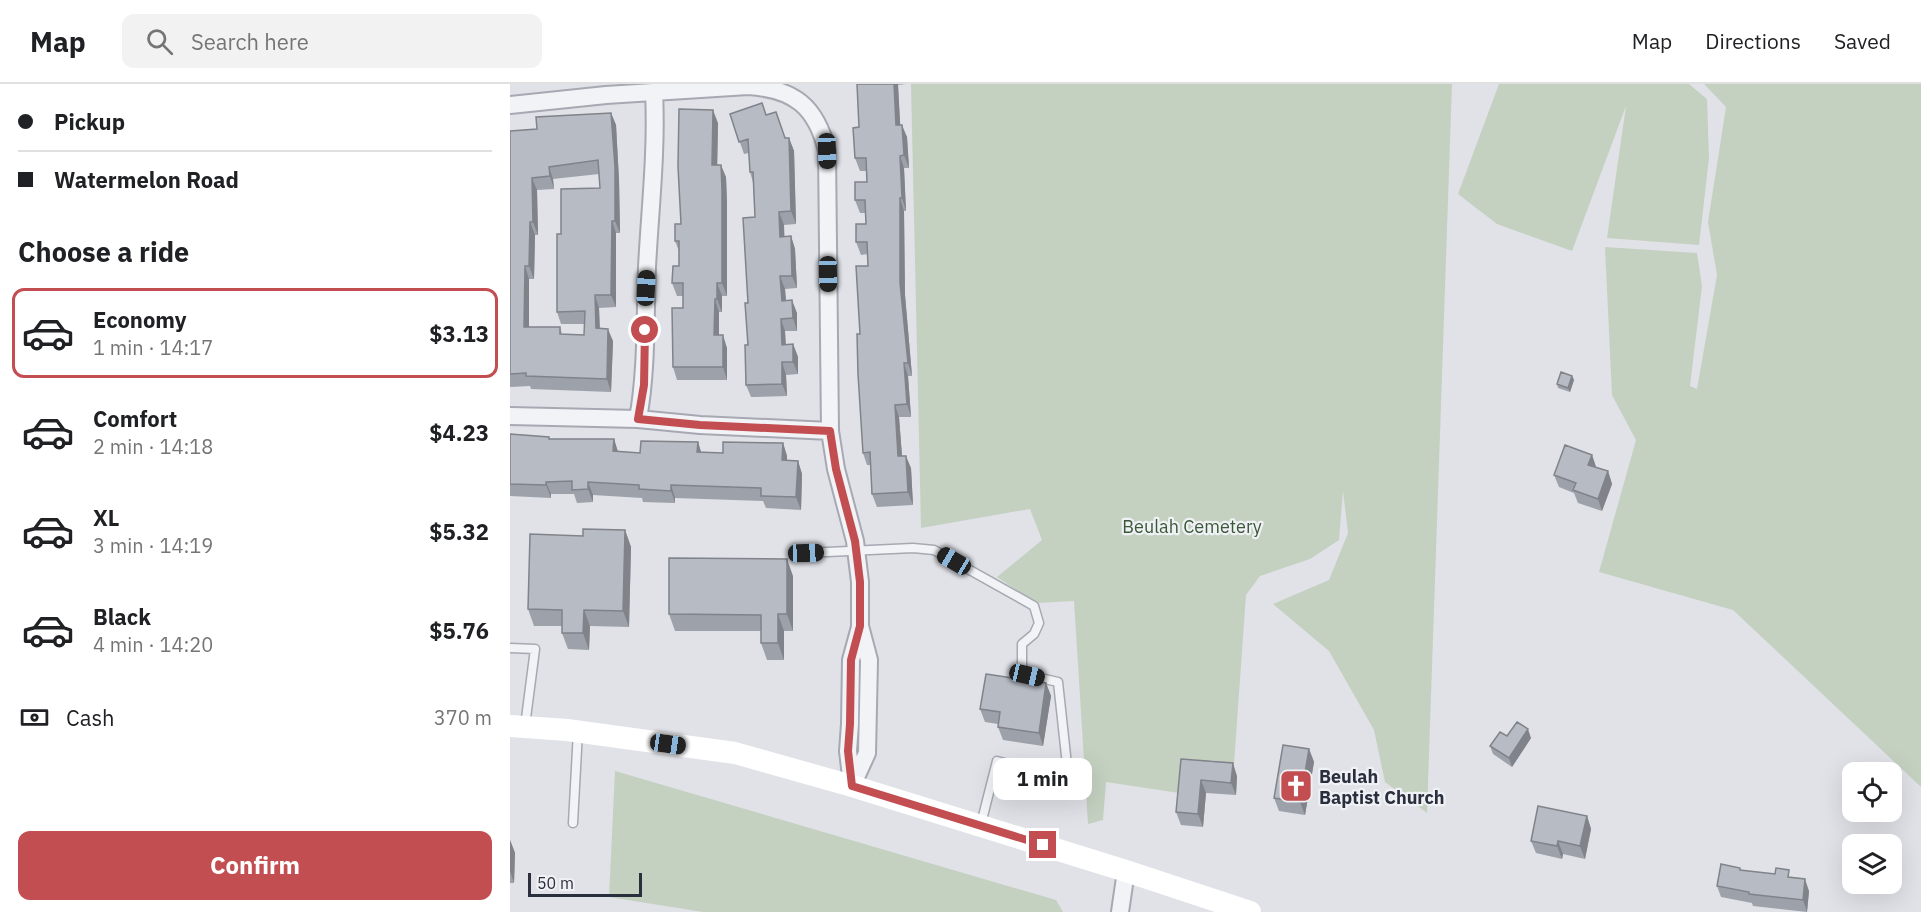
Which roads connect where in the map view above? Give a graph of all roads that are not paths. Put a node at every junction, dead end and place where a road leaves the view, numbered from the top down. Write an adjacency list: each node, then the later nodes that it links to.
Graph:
1 (654, 92): 2 (street); 4 (street); 5 (street)
2 (510, 105)
3 (510, 416): 4 (street)
4 (638, 419): 5 (street)
5 (830, 431): 6 (street)
6 (856, 552): 7 (lane); 11 (street); 13 (lane)
7 (806, 553)
8 (510, 648): 9 (lane)
9 (517, 726): 10 (main road)
10 (578, 731): 11 (main road); 12 (lane)
11 (852, 786): 13 (main road)
12 (573, 823)
13 (981, 826): 14 (main road)
14 (1126, 871): 15 (street); 16 (main road)
15 (1120, 912)
16 (1250, 912)

